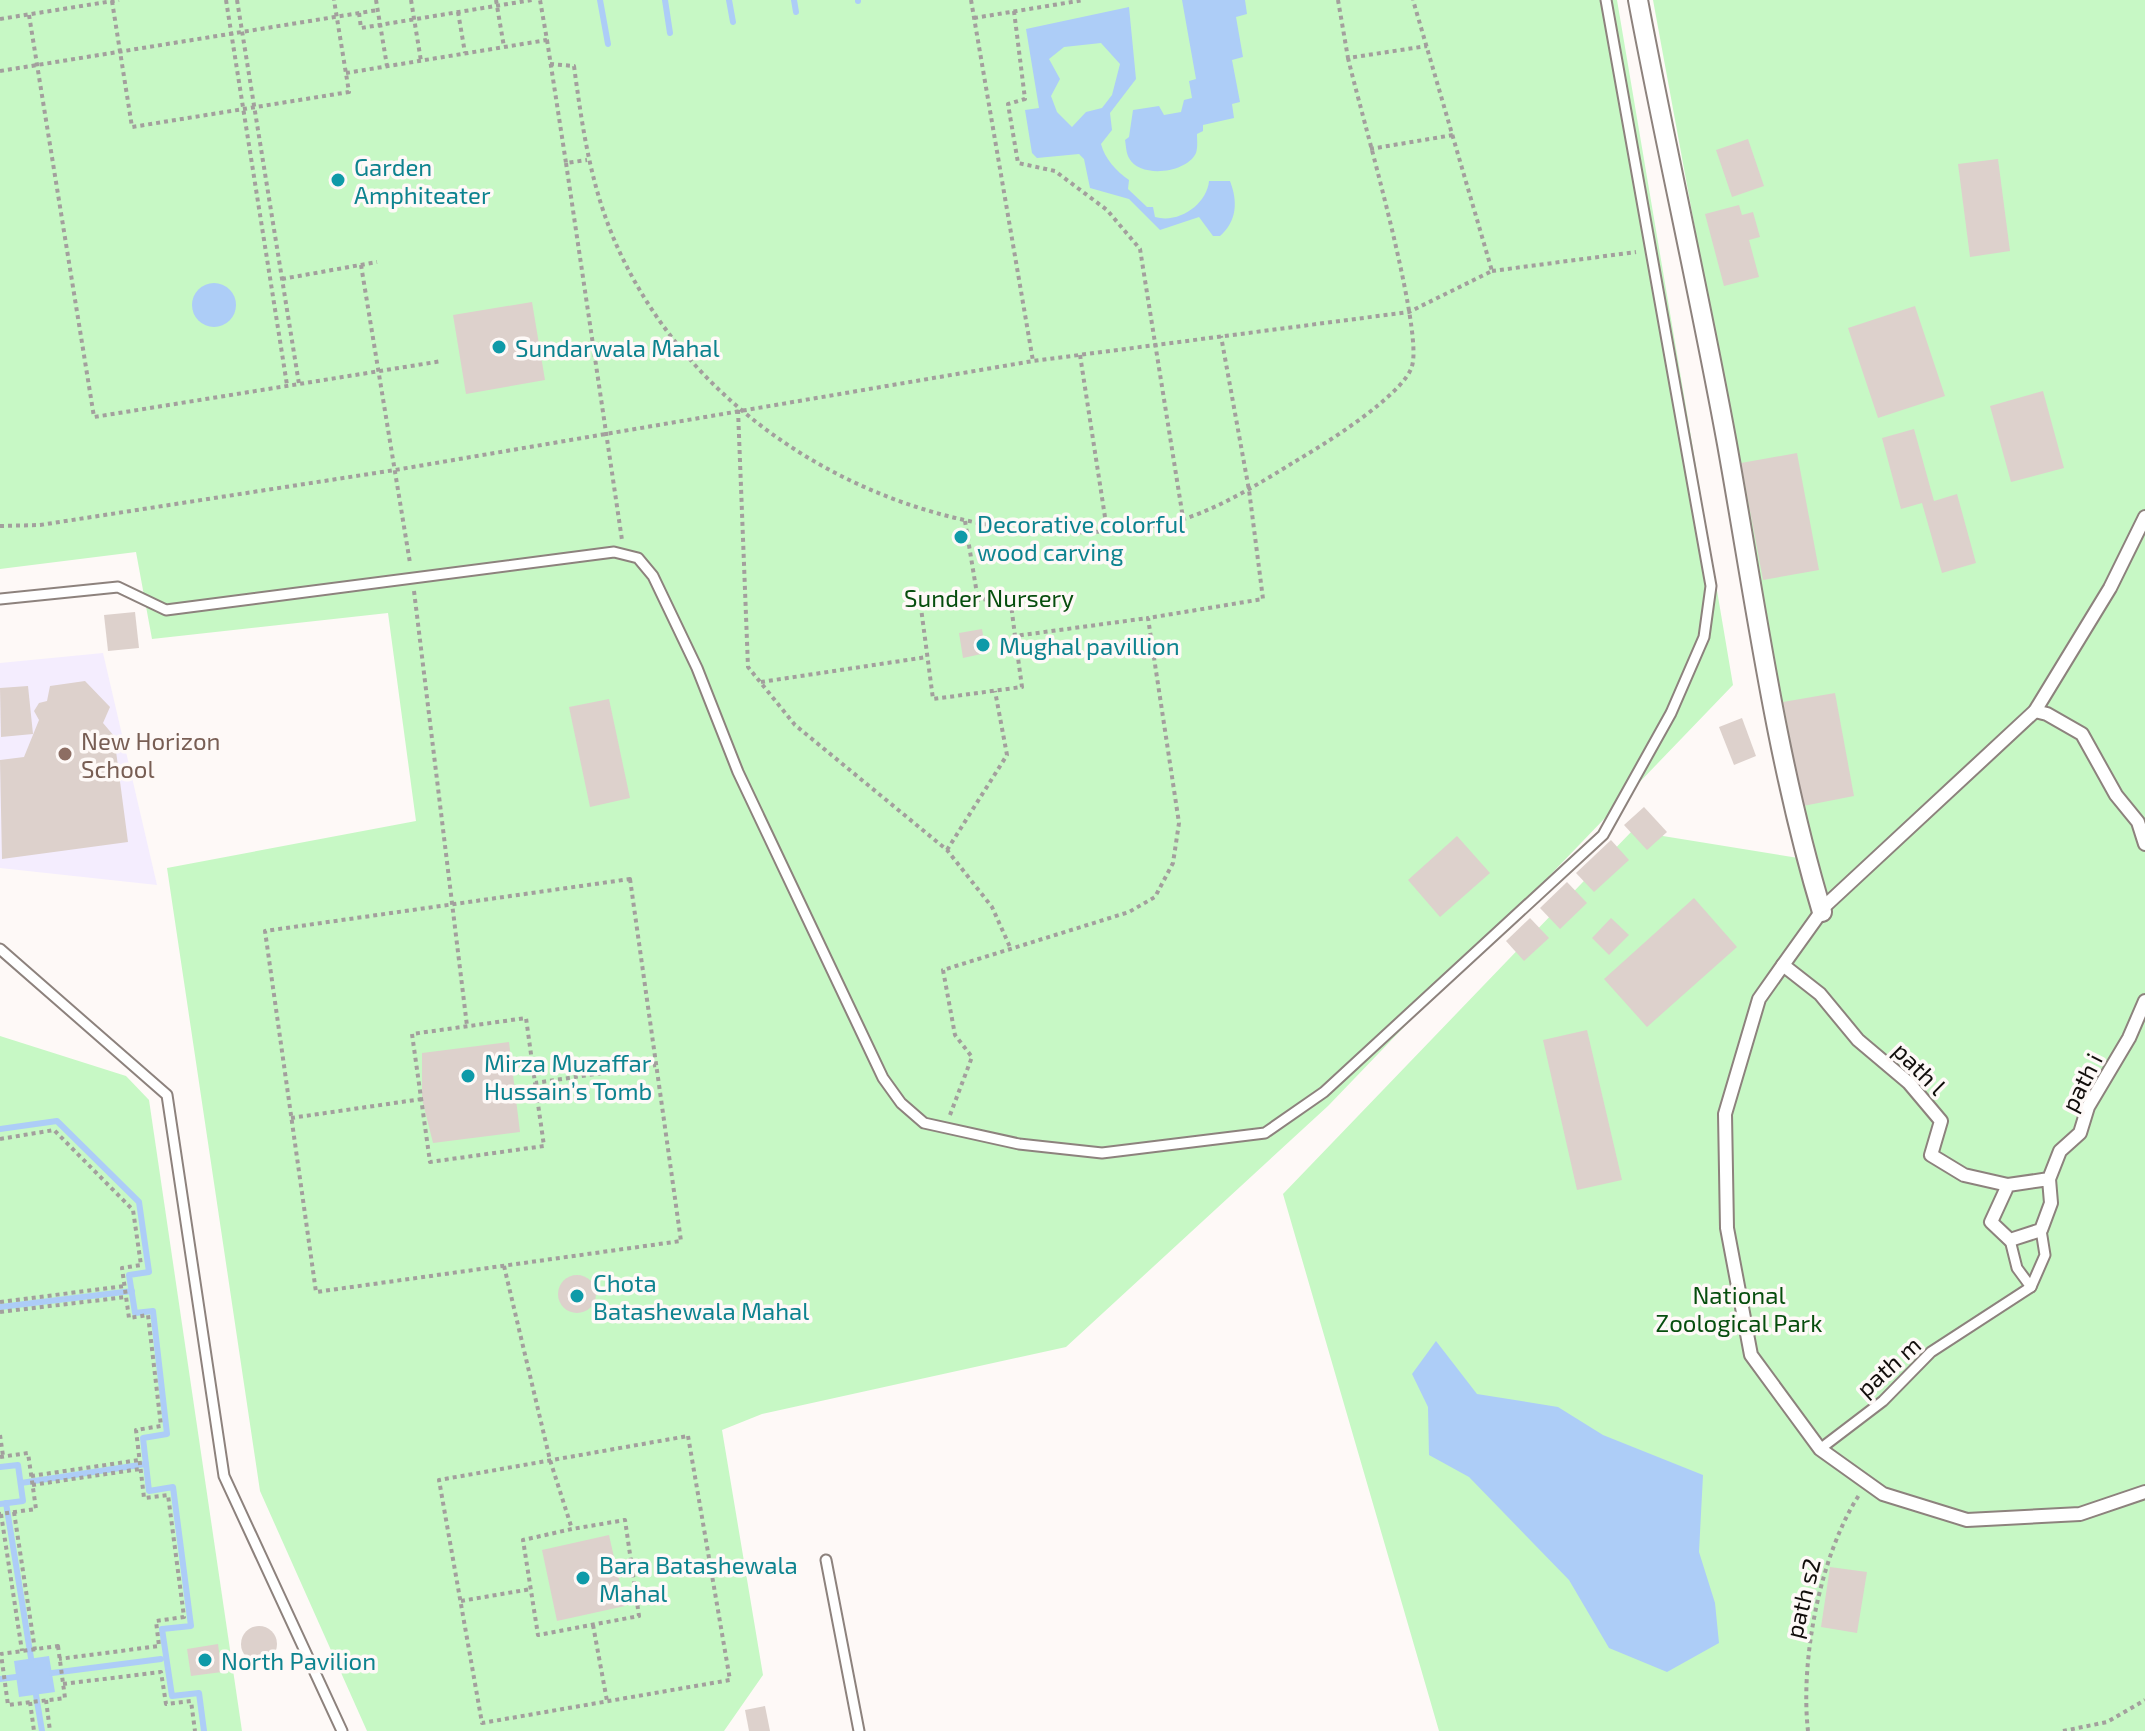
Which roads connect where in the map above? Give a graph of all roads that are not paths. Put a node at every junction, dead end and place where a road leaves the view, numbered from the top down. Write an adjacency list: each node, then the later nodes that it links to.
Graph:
1 (1606, 0): 4 (lane)
2 (1638, 0): 7 (street)
3 (2145, 517): 5 (street)
4 (0, 599)
5 (2035, 711): 6 (street); 7 (street)
6 (2145, 844)
7 (1822, 912): 9 (street)
8 (0, 949): 19 (lane)
9 (1783, 965): 12 (street, path l); 16 (street)
10 (2145, 1001): 11 (street, path i)
11 (2049, 1179): 12 (street); 13 (street, path i)
12 (2008, 1185): 14 (street)
13 (2041, 1230): 14 (street); 15 (lane)
14 (2010, 1240): 15 (lane)
15 (2031, 1287): 16 (lane, path m)
16 (1820, 1449): 17 (street)
17 (2145, 1492)
18 (826, 1560): 20 (lane)
19 (342, 1731)
20 (859, 1731)

